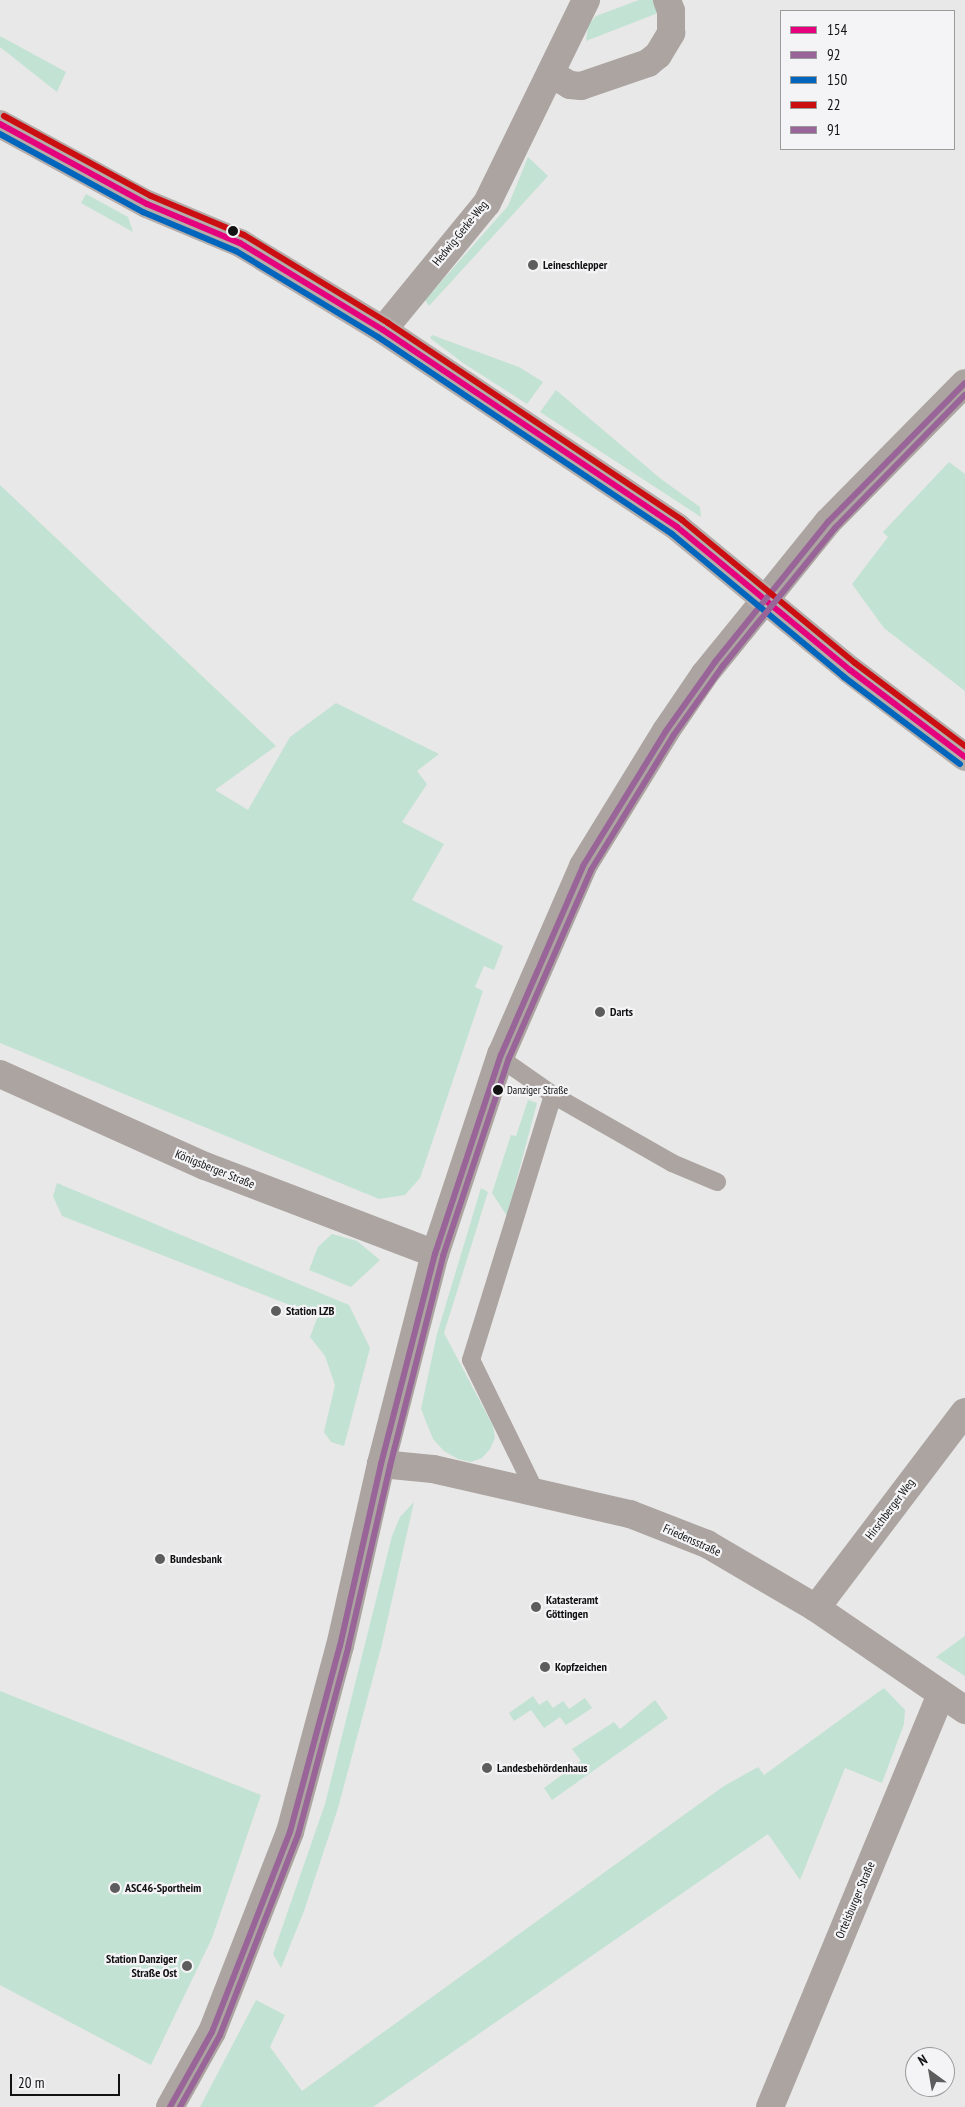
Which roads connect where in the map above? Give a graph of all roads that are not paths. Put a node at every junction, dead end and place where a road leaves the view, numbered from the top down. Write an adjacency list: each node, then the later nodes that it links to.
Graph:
1 (586, 0): 3 (street, Hedwig-Gerke-Weg)
2 (667, 0): 3 (street)
3 (551, 74): 5 (street, Hedwig-Gerke-Weg)
4 (0, 124): 5 (main road)
5 (383, 330): 7 (main road)
6 (965, 383): 7 (street)
7 (765, 600): 8 (main road); 9 (street)
8 (965, 757)
9 (500, 1058): 11 (lane); 13 (street)
10 (0, 1074): 13 (street, Königsberger Straße)
11 (553, 1095): 12 (lane); 16 (lane)
12 (717, 1182)
13 (435, 1254): 15 (street)
14 (965, 1412): 17 (street, Hirschberger Weg)
15 (381, 1464): 16 (street, Friedensstraße); 20 (street)
16 (536, 1493): 17 (street, Friedensstraße)
17 (816, 1608): 18 (street, Friedensstraße)
18 (941, 1694): 19 (street, Friedensstraße); 21 (street, Ortelsburger Straße)
19 (965, 1710)
20 (170, 2107)
21 (770, 2107)

